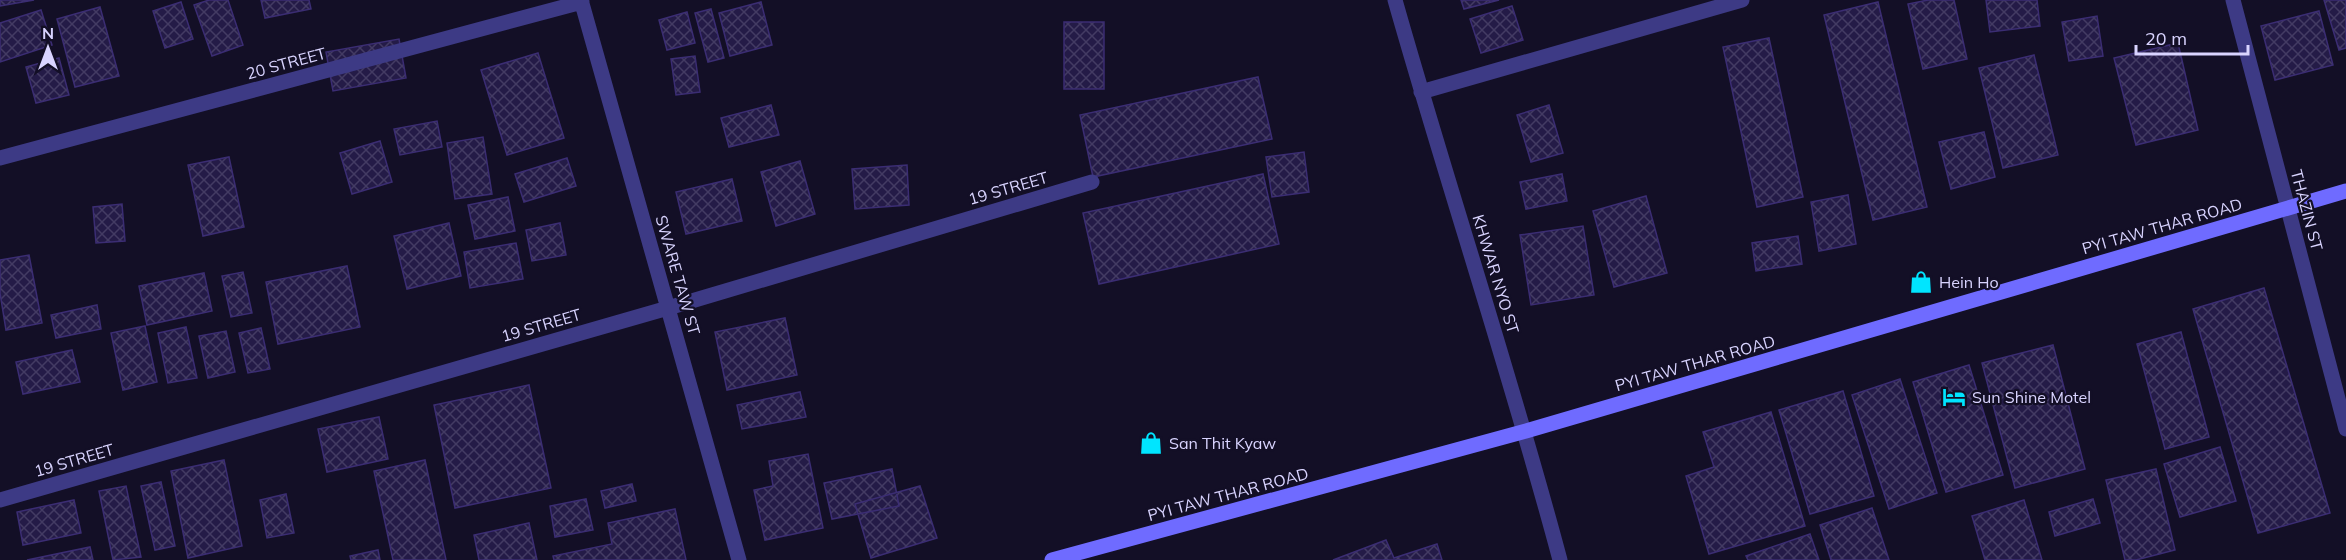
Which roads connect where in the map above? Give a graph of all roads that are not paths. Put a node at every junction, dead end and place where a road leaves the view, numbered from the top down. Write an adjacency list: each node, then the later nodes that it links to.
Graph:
1 (1395, 0): 5 (street, KHWAR NYO ST)
2 (1742, 0): 5 (street)
3 (2234, 0): 9 (street, THAZIN ST)
4 (582, 1): 6 (street, 20 STREET); 10 (street, SWARE TAW ST)
5 (1421, 92): 12 (street, KHWAR NYO ST)
6 (0, 158)
7 (1092, 182): 10 (street, 19 STREET)
8 (2346, 190): 9 (street, PYI TAW THAR ROAD)
9 (2287, 208): 11 (street, THAZIN ST); 12 (street, PYI TAW THAR ROAD)
10 (669, 308): 13 (street, 19 STREET); 14 (street, SWARE TAW ST)
11 (2346, 429)
12 (1526, 431): 15 (street, PYI TAW THAR ROAD); 16 (street, KHWAR NYO ST)
13 (0, 500)
14 (739, 560)
15 (1052, 560)
16 (1560, 560)

